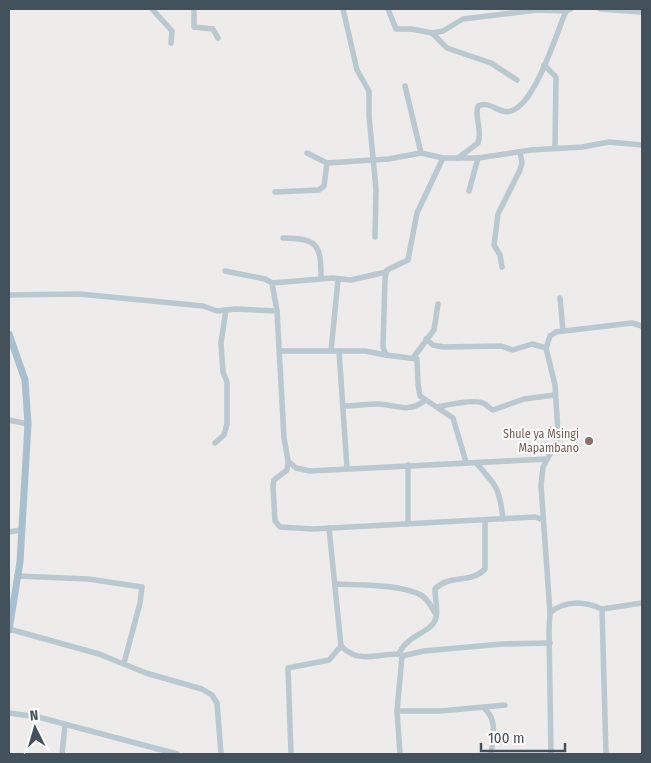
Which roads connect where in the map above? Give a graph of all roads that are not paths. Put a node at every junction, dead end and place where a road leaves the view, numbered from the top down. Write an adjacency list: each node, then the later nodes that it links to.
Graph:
1 (152, 9): 10 (street)
2 (194, 9): 9 (street)
3 (342, 9): 22 (street)
4 (388, 9): 8 (street)
5 (600, 9): 7 (street)
6 (568, 10): 8 (street); 11 (street)
7 (642, 12)
8 (432, 33): 12 (street)
9 (218, 38)
10 (171, 42)
11 (544, 66): 15 (street); 20 (street)
12 (517, 80)
13 (405, 86): 18 (street)
14 (642, 144): 15 (street)
15 (555, 148): 16 (street)
16 (520, 152): 21 (street); 28 (street)
17 (307, 153): 23 (street)
18 (421, 153): 19 (street); 22 (street)
19 (443, 158): 20 (street); 30 (street)
20 (458, 158): 21 (street)
21 (478, 158): 24 (street)
22 (374, 160): 23 (street); 26 (street)
23 (327, 163): 25 (street)
24 (469, 191)
25 (275, 192)
26 (375, 237)
27 (283, 238): 31 (street)
28 (502, 267)
29 (225, 271): 33 (street)
30 (386, 272): 32 (street); 47 (street)
31 (321, 278): 32 (street); 33 (street)
32 (338, 280): 44 (street)
33 (272, 283): 38 (street)
34 (9, 295): 37 (street)
35 (560, 298): 40 (street)
36 (438, 304): 42 (street)
37 (226, 310): 38 (street); 55 (street)
38 (277, 311): 46 (street)
39 (642, 326): 40 (street)
40 (563, 330): 43 (street)
41 (9, 336): 54 (main road)
42 (426, 339): 43 (street); 48 (street)
43 (546, 348): 49 (street)
44 (331, 350): 45 (street); 46 (street)
45 (339, 350): 47 (street); 51 (street)
46 (280, 351): 57 (street)
47 (386, 355): 48 (street)
48 (413, 358): 50 (street)
49 (555, 395): 52 (street); 56 (street)
50 (424, 401): 51 (street); 52 (street)
51 (343, 406): 61 (street)
52 (438, 407): 58 (street)
53 (9, 420): 54 (street)
54 (28, 424): 67 (main road)
55 (215, 443)
56 (547, 459): 59 (street); 63 (street)
57 (288, 461): 61 (street); 66 (street)
58 (466, 462): 59 (street); 60 (street)
59 (476, 463): 62 (street)
60 (408, 465): 61 (street); 65 (street)
61 (347, 468)
62 (503, 519): 63 (street); 64 (street)
63 (543, 520): 73 (street)
64 (485, 521): 65 (street); 74 (street)
65 (408, 524): 66 (street)
66 (329, 528): 70 (street)
67 (21, 530): 68 (street); 69 (main road)
68 (9, 532)
69 (17, 576): 75 (main road); 79 (street)
70 (336, 584): 74 (street); 77 (street)
71 (642, 603): 72 (street)
72 (602, 609): 73 (street); 92 (street)
73 (550, 613): 76 (street)
74 (436, 615): 78 (street)
75 (9, 630): 79 (street)
76 (550, 643): 78 (street); 91 (street)
77 (340, 646): 78 (street); 88 (street)
78 (400, 655): 82 (street)
79 (124, 663): 87 (street)
80 (505, 705): 81 (street)
81 (484, 708): 82 (street); 90 (street)
82 (397, 711): 89 (street)
83 (9, 714): 84 (street)
84 (65, 725): 85 (street); 86 (street)
85 (62, 754)
86 (177, 754)
87 (221, 754)
88 (291, 754)
89 (400, 754)
90 (491, 754)
91 (551, 754)
92 (606, 754)

